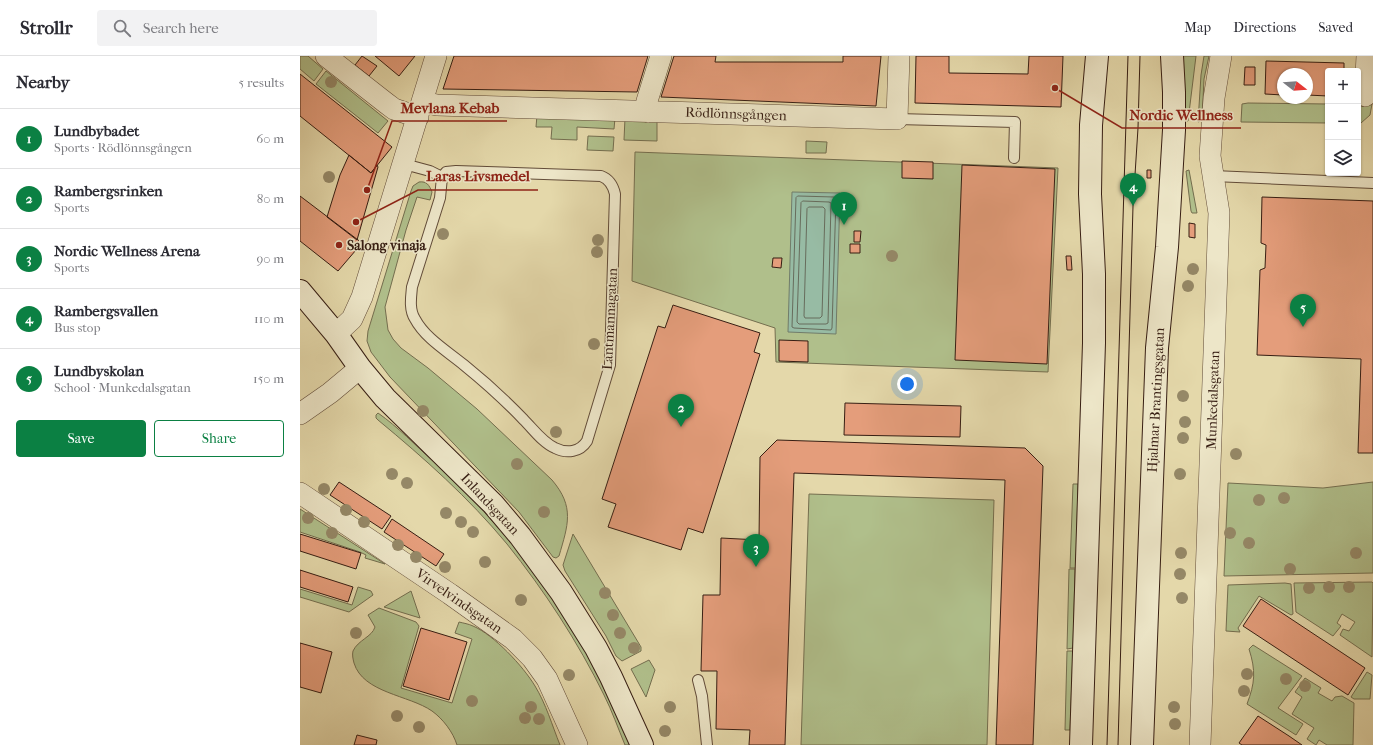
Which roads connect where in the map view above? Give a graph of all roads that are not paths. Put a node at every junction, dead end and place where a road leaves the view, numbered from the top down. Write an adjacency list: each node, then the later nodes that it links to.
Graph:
1 (326, 56): 10 (street, Rödlönnsgången)
2 (436, 56): 10 (street)
3 (661, 56): 11 (street)
4 (899, 56): 12 (street)
5 (1097, 56): 27 (main road)
6 (1172, 56): 28 (main road, Hjalmar Brantingsgatan)
7 (1221, 56): 16 (street, Munkedalsgatan)
8 (1367, 56): 9 (street)
9 (1365, 96)
10 (421, 105): 11 (street, Rödlönnsgången); 14 (street)
11 (648, 112): 12 (street, Rödlönnsgången)
12 (898, 119): 13 (lane, Rödlönnsgången)
13 (1014, 158)
14 (404, 164): 15 (lane); 19 (street)
15 (442, 176): 15 (lane, Lantmannagatan)
16 (1213, 176): 17 (lane); 29 (street, Munkedalsgatan)
17 (1373, 183)
18 (300, 291): 19 (main road, Inlandsgatan)
19 (336, 334): 20 (main road, Inlandsgatan)
20 (360, 368): 21 (street); 25 (main road, Inlandsgatan)
21 (300, 414)
22 (300, 493): 24 (street, Virvelvindsgatan)
23 (698, 680): 26 (lane)
24 (577, 745)
25 (642, 745)
26 (706, 745)
27 (1081, 745)
28 (1142, 745)
29 (1200, 745)

